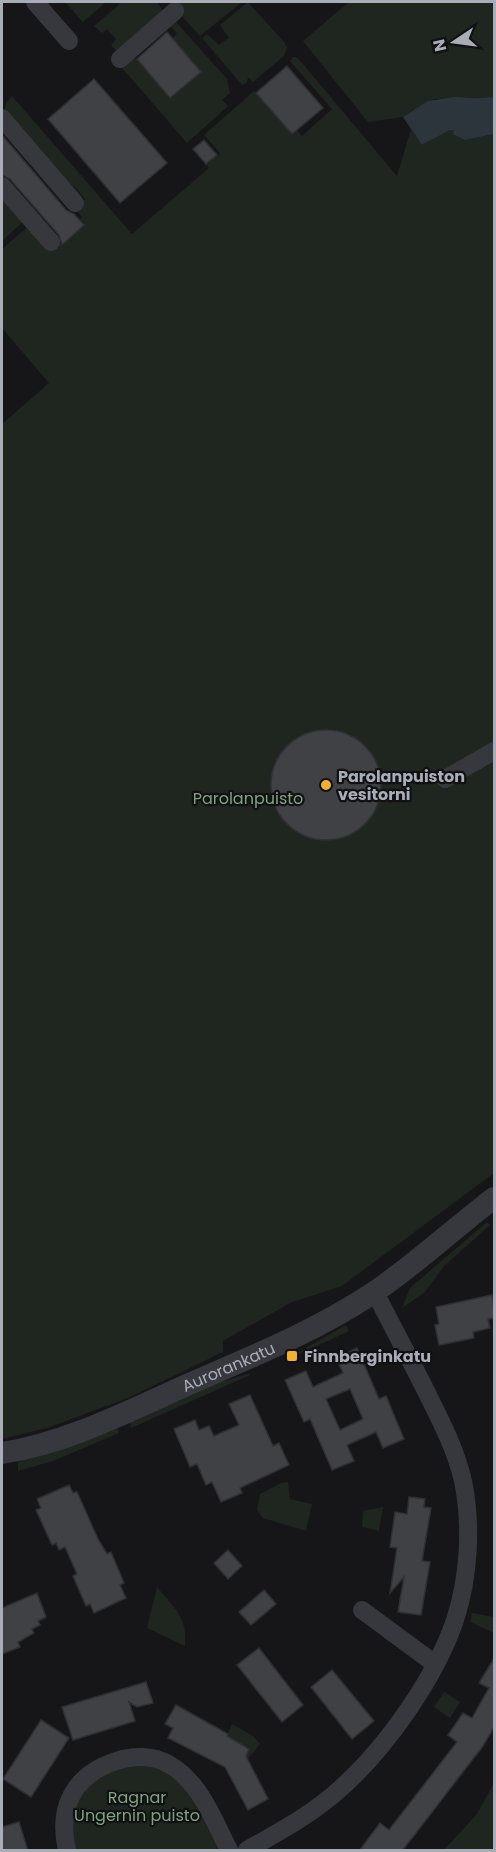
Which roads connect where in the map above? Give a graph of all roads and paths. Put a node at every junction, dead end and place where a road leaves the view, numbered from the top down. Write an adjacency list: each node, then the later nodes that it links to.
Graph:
1 (35, 2): 3 (street)
2 (175, 11): 4 (street)
3 (69, 41)
4 (120, 59)
5 (2, 118): 7 (street)
6 (2, 186): 8 (street)
7 (75, 203)
8 (51, 242)
9 (495, 751): 10 (street)
10 (445, 779)
11 (495, 1198): 12 (street, Aurorankatu)
12 (375, 1292): 13 (street, Aurorankatu); 15 (street)
13 (2, 1454)
14 (362, 1610): 15 (street)
15 (435, 1664): 18 (street)
16 (66, 1851): 17 (street)
17 (229, 1851)
18 (247, 1851)

